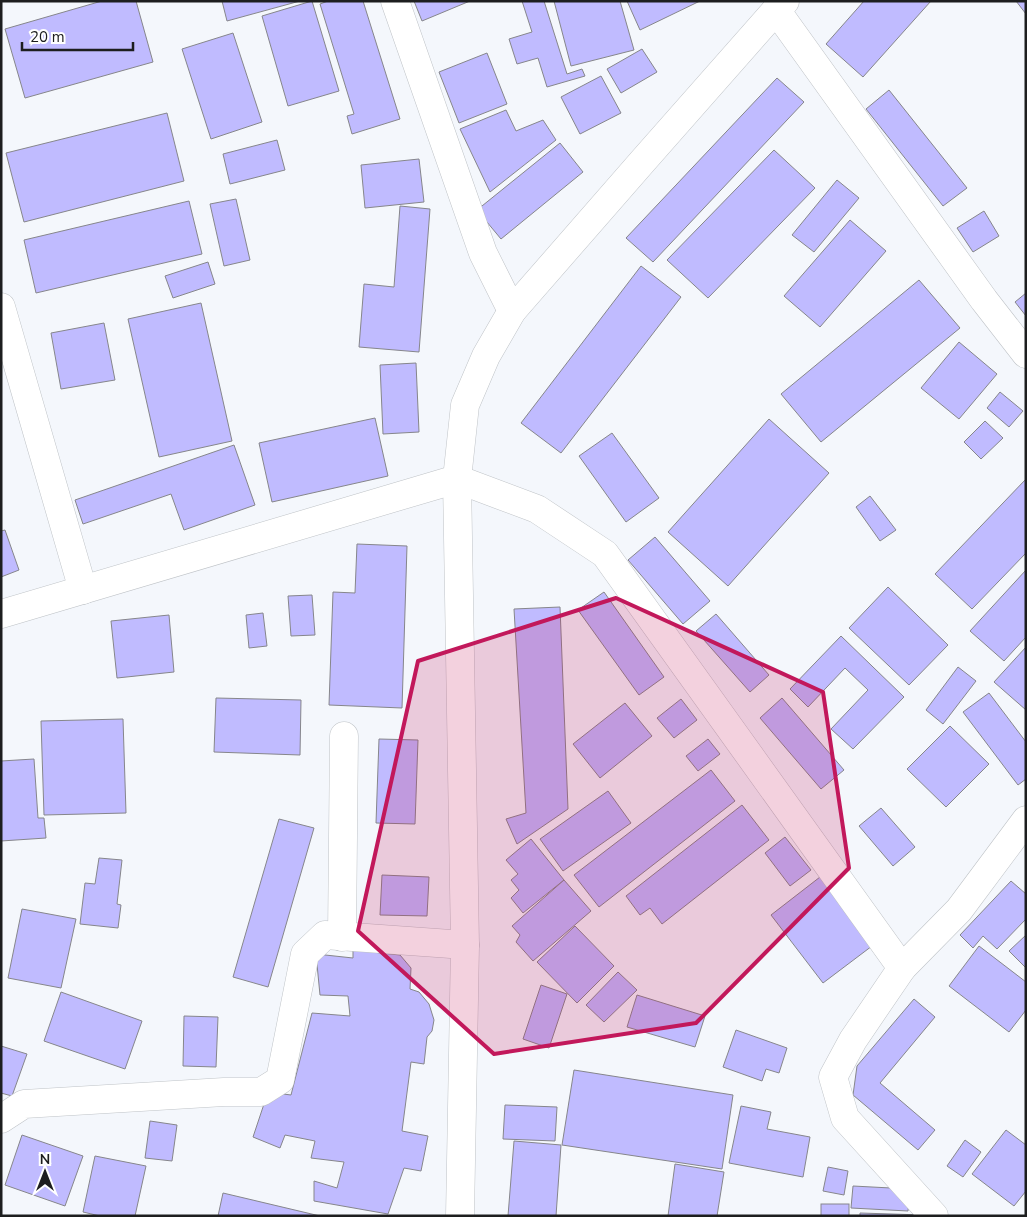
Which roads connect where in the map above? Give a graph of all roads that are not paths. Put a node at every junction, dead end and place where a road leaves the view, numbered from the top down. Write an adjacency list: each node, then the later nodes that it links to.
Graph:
1 (395, 1): 4 (street)
2 (780, 6): 4 (street); 5 (street)
3 (1, 307): 7 (street)
4 (512, 311): 6 (street)
5 (1026, 354)
6 (457, 479): 7 (street); 12 (street); 13 (street)
7 (83, 590): 8 (street)
8 (1, 614)
9 (344, 736): 11 (street)
10 (1026, 820): 13 (street)
11 (342, 937): 12 (street); 14 (street)
12 (465, 945): 15 (street)
13 (902, 968): 16 (street)
14 (1, 1119)
15 (460, 1216)
16 (934, 1216)

